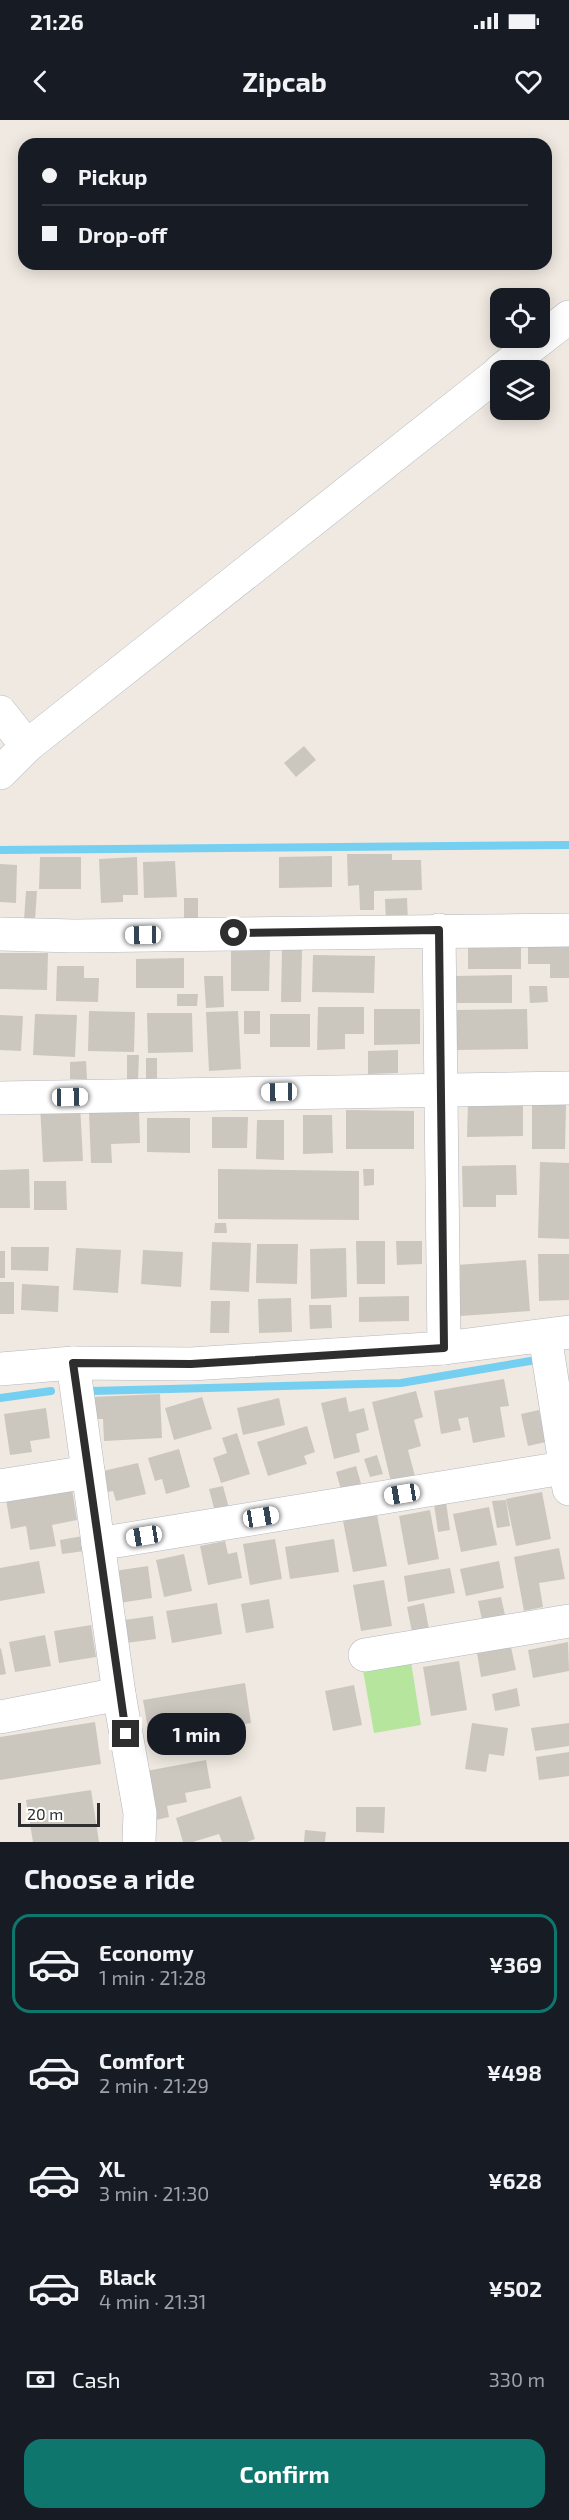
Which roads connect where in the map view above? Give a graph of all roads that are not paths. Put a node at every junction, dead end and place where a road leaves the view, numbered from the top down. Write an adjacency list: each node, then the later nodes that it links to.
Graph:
1 (569, 317): 2 (street)
2 (515, 360)
3 (490, 380): 5 (street)
4 (0, 712): 5 (street)
5 (27, 746): 6 (street)
6 (0, 773)
7 (439, 930): 8 (street); 9 (street); 11 (street)
8 (569, 930)
9 (0, 934)
10 (569, 1088): 11 (street)
11 (441, 1089): 12 (street); 14 (street)
12 (0, 1098)
13 (557, 1334): 14 (street); 18 (street)
14 (444, 1348): 15 (street)
15 (73, 1363): 16 (street); 17 (street)
16 (0, 1369)
17 (88, 1472): 19 (street); 20 (street)
18 (568, 1474): 20 (street)
19 (0, 1486)
20 (98, 1544): 23 (street)
21 (569, 1621): 22 (street)
22 (365, 1655)
23 (119, 1694): 24 (street); 25 (street)
24 (0, 1716)
25 (139, 1842)

